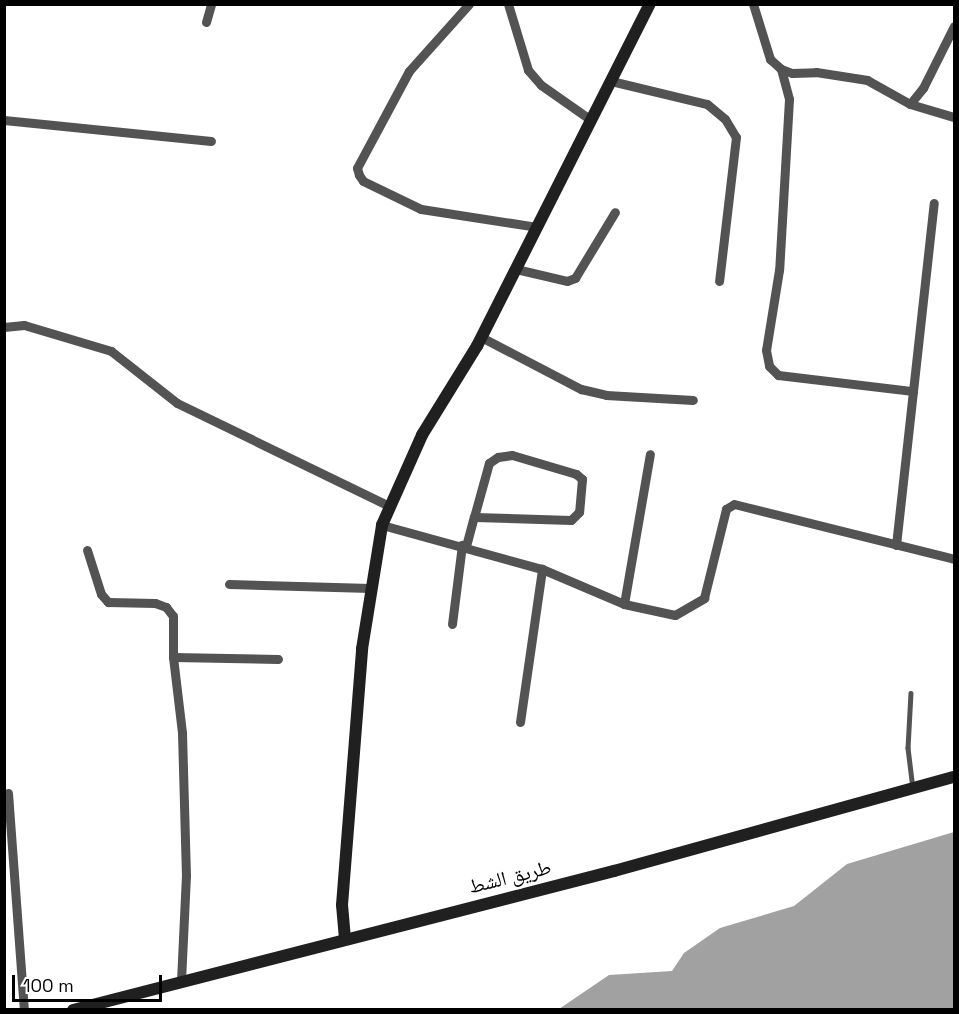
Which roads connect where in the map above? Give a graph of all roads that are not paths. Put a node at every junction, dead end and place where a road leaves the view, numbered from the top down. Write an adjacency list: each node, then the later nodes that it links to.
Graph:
1 (211, 4): 6 (street)
2 (469, 4): 17 (street)
3 (508, 4): 13 (street)
4 (650, 4): 9 (street)
5 (753, 4): 8 (street)
6 (206, 22)
7 (954, 26): 10 (street)
8 (781, 69): 10 (street); 22 (street)
9 (611, 81): 13 (street); 19 (street)
10 (910, 104): 11 (street)
11 (954, 117)
12 (4, 120): 14 (street)
13 (591, 120): 17 (street)
14 (211, 141)
15 (934, 203): 22 (street)
16 (615, 212): 18 (street)
17 (537, 227): 18 (street)
18 (516, 269): 21 (street)
19 (719, 281)
20 (4, 327): 25 (street)
21 (481, 338): 23 (street); 25 (street)
22 (913, 391): 29 (street)
23 (693, 400)
24 (650, 454): 35 (street)
25 (389, 506): 27 (street)
26 (474, 518): 26 (street); 28 (street)
27 (382, 525): 28 (street); 34 (street)
28 (464, 545): 32 (street); 36 (street)
29 (896, 545): 31 (street); 35 (street)
30 (87, 549): 37 (street)
31 (954, 559)
32 (542, 569): 35 (street); 40 (street)
33 (229, 584): 34 (street)
34 (370, 588): 44 (street)
35 (624, 604)
36 (452, 624)
37 (173, 657): 38 (street); 45 (street)
38 (278, 659)
39 (911, 693): 42 (lane)
40 (520, 722)
41 (954, 777): 42 (street, طريق الشط)
42 (914, 789): 44 (street, طريق الشط)
43 (8, 792): 46 (street)
44 (345, 939): 45 (street, طريق الشط)
45 (181, 981): 47 (street, طريق الشط)
46 (24, 1010)
47 (73, 1010)

